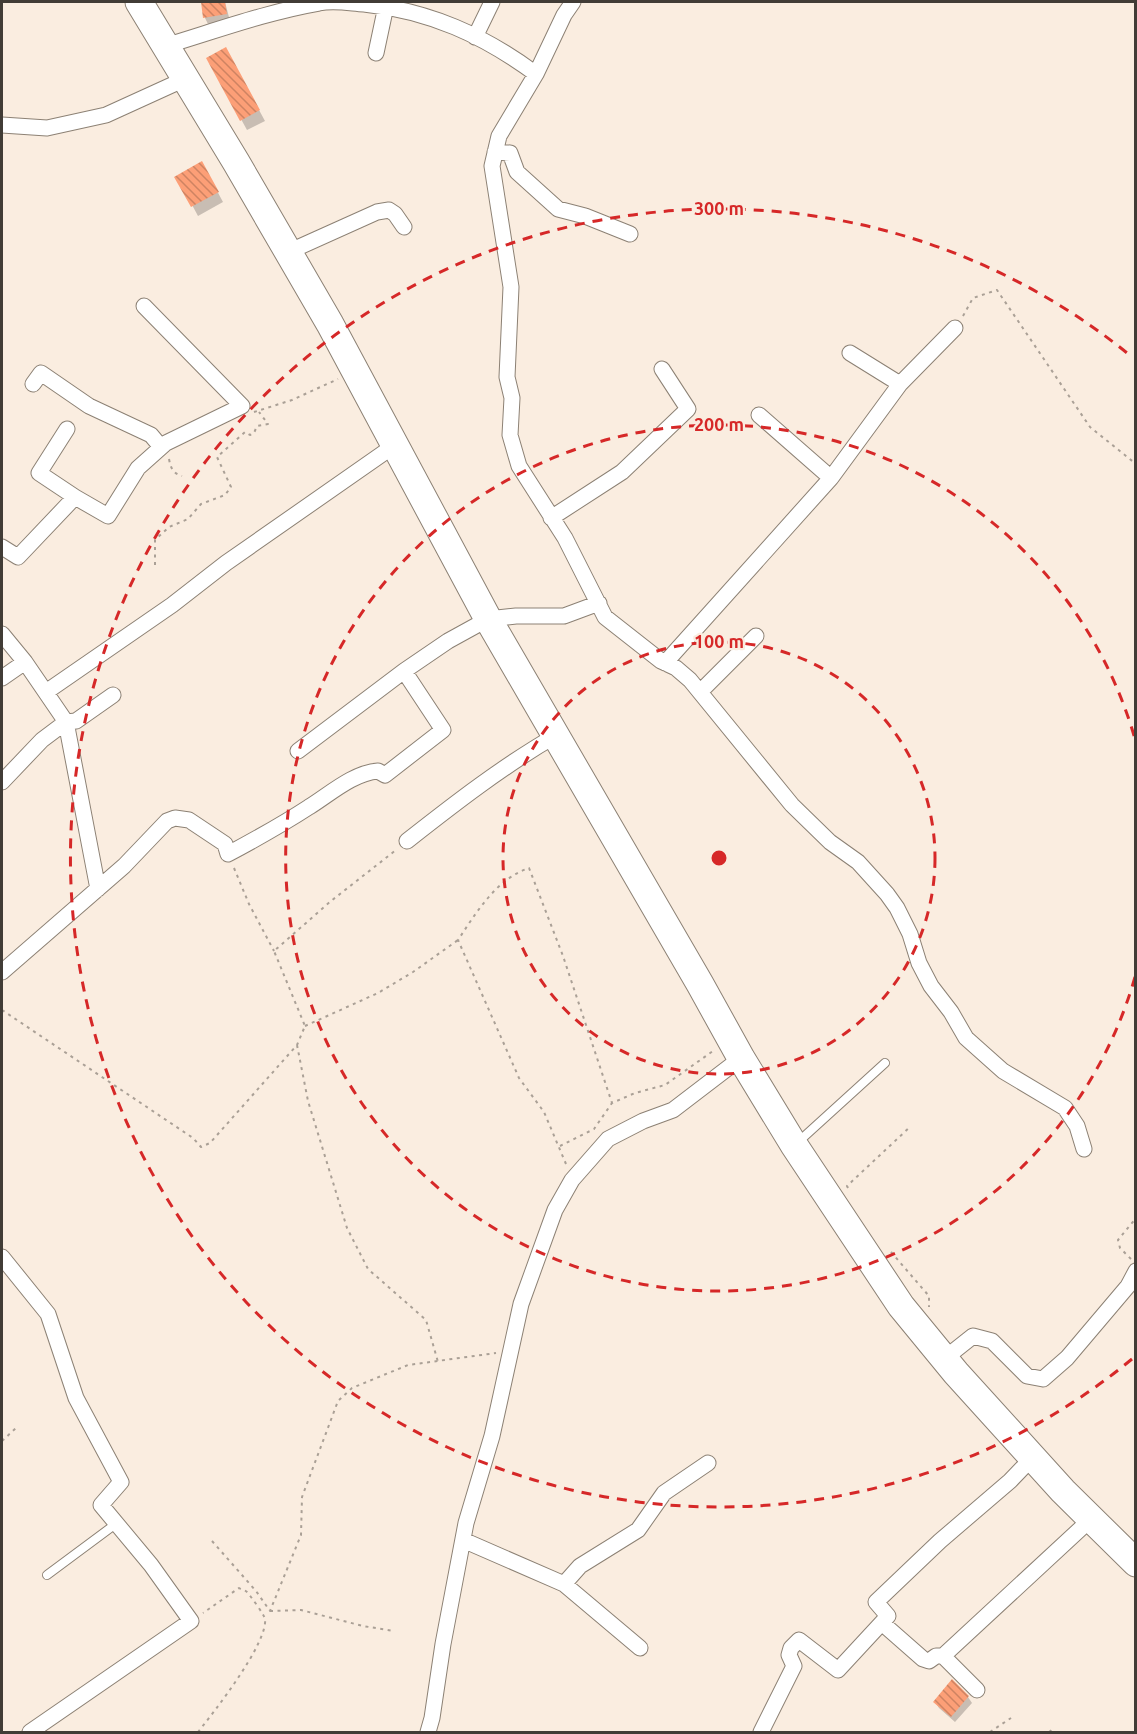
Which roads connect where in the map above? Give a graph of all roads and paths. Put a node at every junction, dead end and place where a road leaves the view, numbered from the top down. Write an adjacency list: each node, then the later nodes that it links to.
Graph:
1 (139, 2): 6 (highway)
2 (492, 2): 5 (street)
3 (573, 2): 8 (street)
4 (393, 5): 5 (street); 6 (street); 7 (street)
5 (475, 37): 8 (street)
6 (165, 46): 9 (highway)
7 (376, 53)
8 (536, 74): 11 (street)
9 (185, 80): 10 (street); 14 (highway)
10 (2, 125)
11 (495, 152): 13 (street); 32 (street)
12 (404, 227): 14 (street)
13 (630, 234)
14 (288, 252): 19 (highway)
15 (144, 306): 22 (street)
16 (955, 328): 21 (street); 28 (path)
17 (850, 353): 21 (street)
18 (662, 369): 32 (street)
19 (356, 372): 23 (path); 26 (highway)
20 (33, 384): 27 (street)
21 (900, 384): 30 (street)
22 (242, 406): 23 (path); 27 (street)
23 (259, 412): 34 (path)
24 (759, 415): 30 (street)
25 (67, 429): 31 (street)
26 (395, 445): 36 (highway); 43 (street)
27 (162, 447): 29 (path); 31 (street)
28 (1136, 464)
29 (182, 476)
30 (831, 478): 40 (street)
31 (75, 497): 33 (street)
32 (551, 518): 35 (street)
33 (2, 547)
34 (155, 565)
35 (599, 603): 36 (street); 40 (street)
36 (488, 619): 41 (street); 47 (highway)
37 (2, 634): 39 (street)
38 (756, 636): 44 (street)
39 (25, 662): 42 (street); 43 (street)
40 (665, 663): 44 (street)
41 (404, 671): 48 (street); 51 (street)
42 (2, 678)
43 (46, 692): 46 (street)
44 (700, 692): 65 (street)
45 (113, 695): 46 (street)
46 (66, 722): 49 (street); 52 (street)
47 (555, 736): 50 (street); 59 (highway)
48 (298, 751)
49 (2, 782)
50 (408, 841): 54 (path)
51 (228, 854): 52 (street); 54 (path)
52 (98, 889): 55 (street)
53 (458, 940): 57 (path); 61 (path); 64 (path)
54 (273, 951): 57 (path)
55 (2, 972)
56 (2, 1010): 58 (path)
57 (305, 1026): 58 (path)
58 (297, 1046): 76 (path)
59 (736, 1048): 61 (path); 63 (highway); 66 (street)
60 (885, 1064): 63 (lane)
61 (612, 1103): 64 (path)
62 (911, 1126): 67 (path)
63 (794, 1145): 75 (highway)
64 (560, 1146): 66 (path)
65 (1084, 1149)
66 (572, 1180): 74 (street)
67 (853, 1195)
68 (1136, 1218): 71 (path)
69 (888, 1248): 73 (path)
70 (2, 1257): 82 (street)
71 (1136, 1261)
72 (1136, 1271): 75 (street)
73 (929, 1312)
74 (510, 1350): 76 (path); 83 (street)
75 (944, 1359): 79 (highway)
76 (438, 1362): 88 (path)
77 (16, 1428): 78 (path)
78 (2, 1441)
79 (1033, 1457): 81 (highway); 90 (street)
80 (708, 1463): 87 (street)
81 (1091, 1519): 85 (highway); 93 (street)
82 (117, 1523): 86 (lane); 89 (street)
83 (463, 1540): 87 (street); 99 (street)
84 (212, 1541): 88 (path)
85 (1133, 1556)
86 (47, 1575)
87 (564, 1584): 92 (street)
88 (270, 1611): 91 (path)
89 (191, 1621): 97 (street); 98 (path)
90 (882, 1623): 93 (street); 100 (street)
91 (394, 1631)
92 (640, 1648)
93 (943, 1656): 94 (street)
94 (977, 1690)
95 (1011, 1718): 101 (path)
96 (1053, 1730): 102 (path)
97 (30, 1732)
98 (198, 1732)
99 (428, 1732)
100 (761, 1732)
101 (990, 1732)
102 (1050, 1732)

